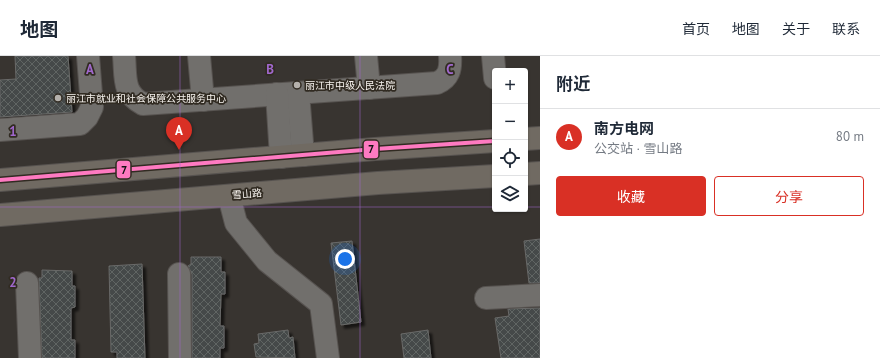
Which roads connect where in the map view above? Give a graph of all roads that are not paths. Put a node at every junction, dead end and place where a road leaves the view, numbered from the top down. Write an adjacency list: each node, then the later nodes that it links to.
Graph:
1 (88, 56): 12 (lane)
2 (124, 56): 11 (lane)
3 (199, 56): 11 (lane)
4 (366, 56): 8 (lane)
5 (450, 56): 8 (lane)
6 (493, 56): 7 (lane)
7 (494, 68)
8 (369, 88): 9 (lane)
9 (298, 93): 10 (lane); 16 (lane)
10 (277, 94): 11 (lane); 17 (lane)
11 (203, 100)
12 (0, 130)
13 (540, 138): 14 (main road)
14 (528, 139)
15 (492, 141): 16 (main road)
16 (303, 155): 17 (main road)
17 (281, 157): 21 (main road)
18 (540, 173): 19 (main road)
19 (528, 174)
20 (492, 176): 22 (main road, 雪山路)
21 (0, 180)
22 (229, 196): 23 (main road, 雪山路); 30 (lane)
23 (0, 215)
24 (179, 274): 29 (lane)
25 (27, 283): 28 (lane)
26 (540, 295): 27 (lane)
27 (486, 298)
28 (30, 358)
29 (180, 358)
30 (328, 358)

